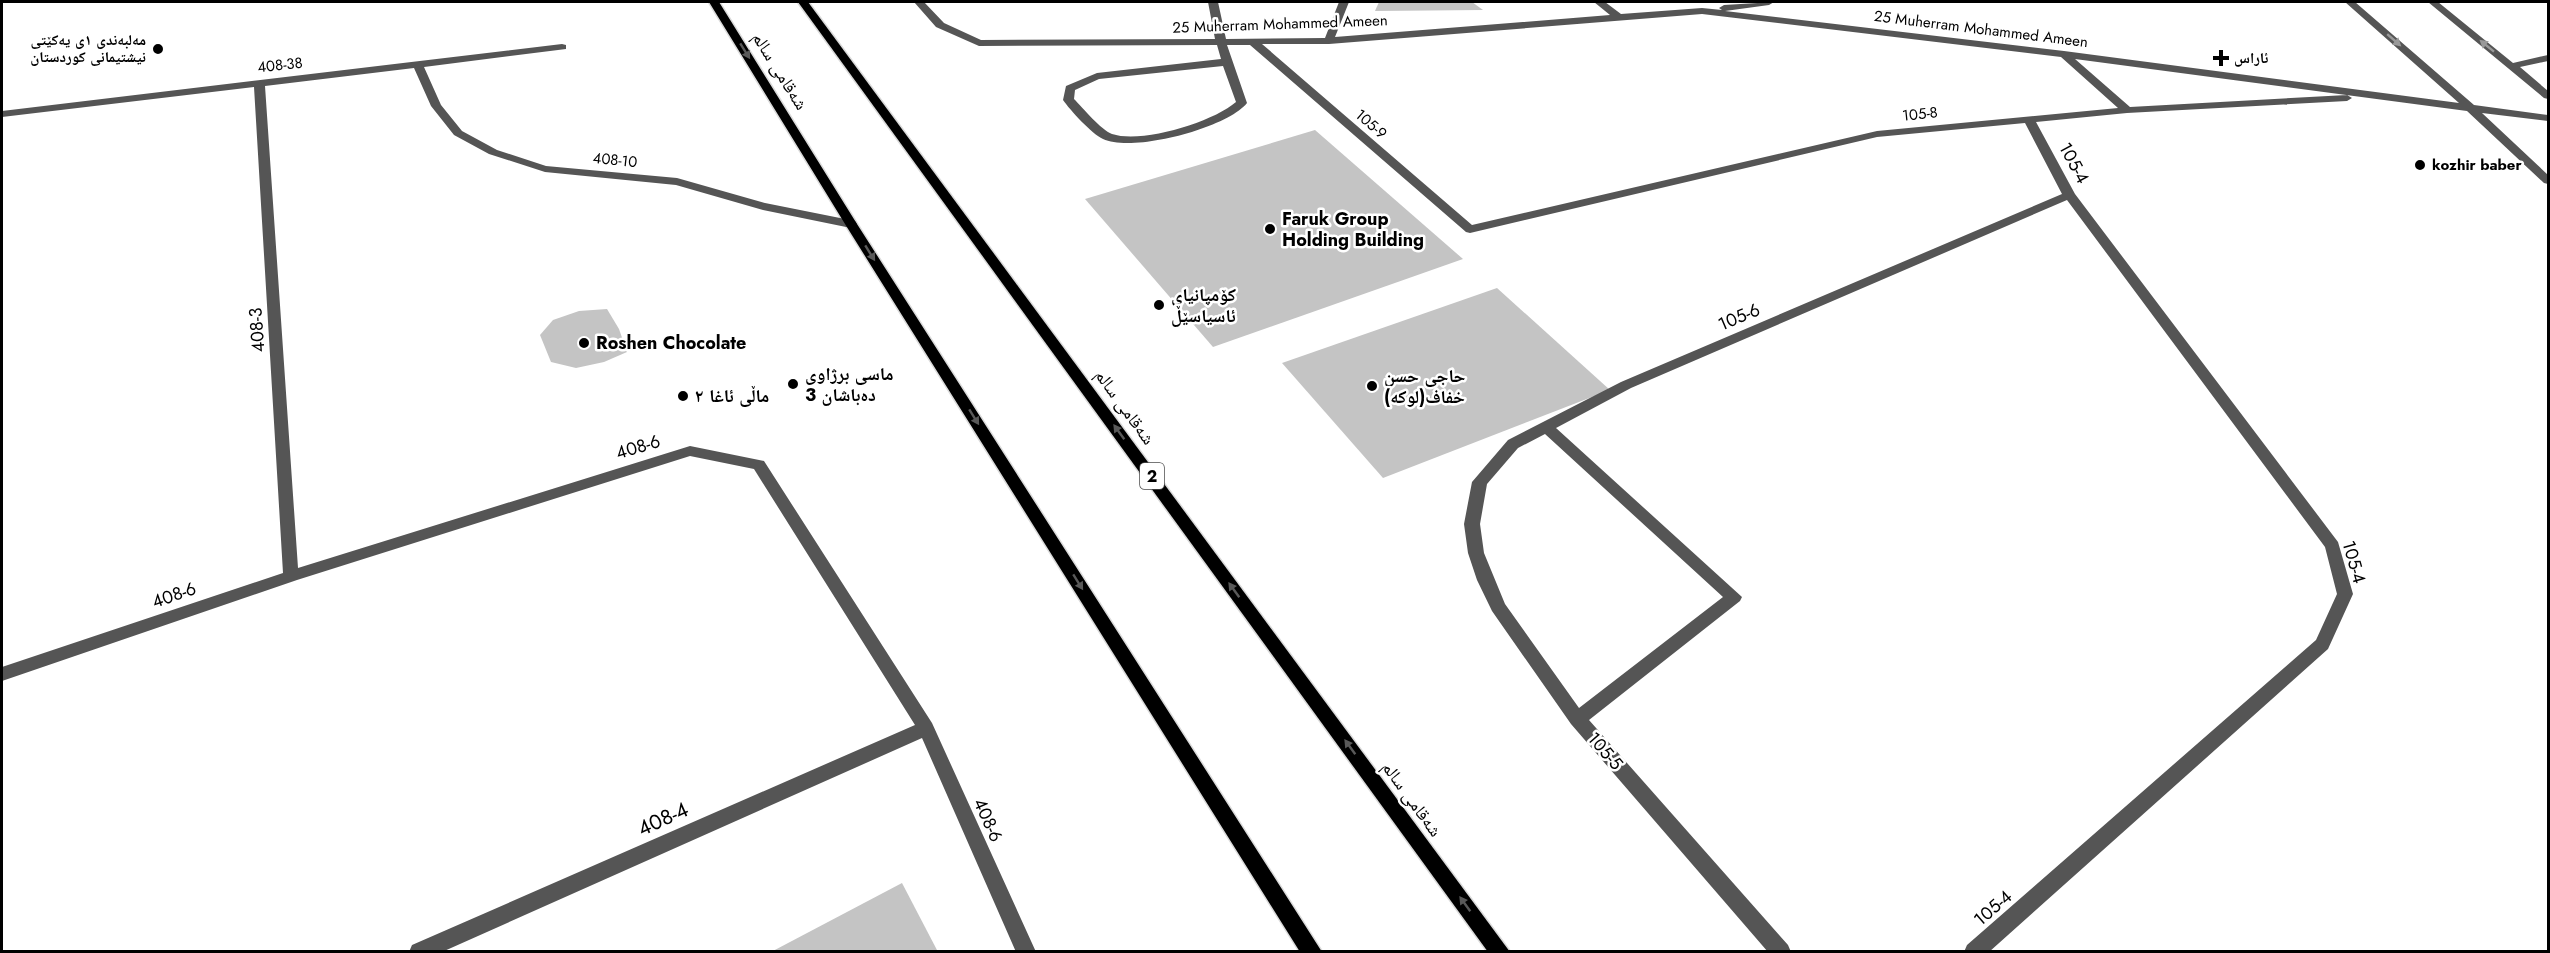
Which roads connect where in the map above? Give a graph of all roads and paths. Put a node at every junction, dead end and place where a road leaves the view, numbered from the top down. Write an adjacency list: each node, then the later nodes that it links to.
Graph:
1 (714, 2): 31 (main road, شەقامی سالم, one-way to 31)
2 (804, 2): 42 (main road, شەقامی سالم / 2, one-way to 2)
3 (919, 2): 14 (street, 25 Muherram Mohammed Ameen)
4 (1213, 2): 14 (street)
5 (1344, 2): 12 (street)
6 (1599, 2): 11 (street)
7 (1769, 2): 10 (street)
8 (2350, 2): 24 (street, one-way to 24)
9 (2433, 2): 20 (street, one-way to 9)
10 (1702, 11): 11 (street, 25 Muherram Mohammed Ameen); 16 (street, 25 Muherram Mohammed Ameen)
11 (1621, 19): 12 (street, 25 Muherram Mohammed Ameen)
12 (1329, 41): 13 (street, 25 Muherram Mohammed Ameen)
13 (1252, 42): 14 (street, 25 Muherram Mohammed Ameen); 32 (street, 105-9)
14 (1220, 43): 18 (street)
15 (562, 47): 19 (street, 408-38)
16 (2064, 54): 22 (street, 25 Muherram Mohammed Ameen); 25 (street)
17 (2548, 58): 20 (street)
18 (1227, 62): 18 (street)
19 (418, 65): 21 (street, 408-38); 31 (street, 408-10)
20 (2512, 66): 23 (street)
21 (259, 82): 26 (street, 408-38); 35 (street, 408-3)
22 (2383, 96): 24 (street, 25 Muherram Mohammed Ameen); 25 (street, 105-8)
23 (2548, 96)
24 (2472, 109): 28 (street, 25 Muherram Mohammed Ameen); 29 (street)
25 (2127, 110): 27 (street, 105-8)
26 (2, 114)
27 (2028, 118): 30 (street, 105-4); 32 (street, 105-8)
28 (2548, 118)
29 (2548, 181)
30 (2069, 195): 33 (street, 105-6); 44 (street, 105-4)
31 (851, 224): 41 (main road, شەقامی سالم, one-way to 41)
32 (1470, 229)
33 (1545, 426): 34 (street, 105-6); 37 (street)
34 (1472, 524): 37 (street, 105-5)
35 (291, 576): 36 (street, 408-6); 38 (street, 408-6)
36 (2, 674)
37 (1577, 719): 43 (street, 105-5)
38 (926, 728): 39 (street, 408-4); 40 (street, 408-6)
39 (419, 951)
40 (1026, 951)
41 (1312, 951)
42 (1500, 951)
43 (1781, 951)
44 (1974, 951)

